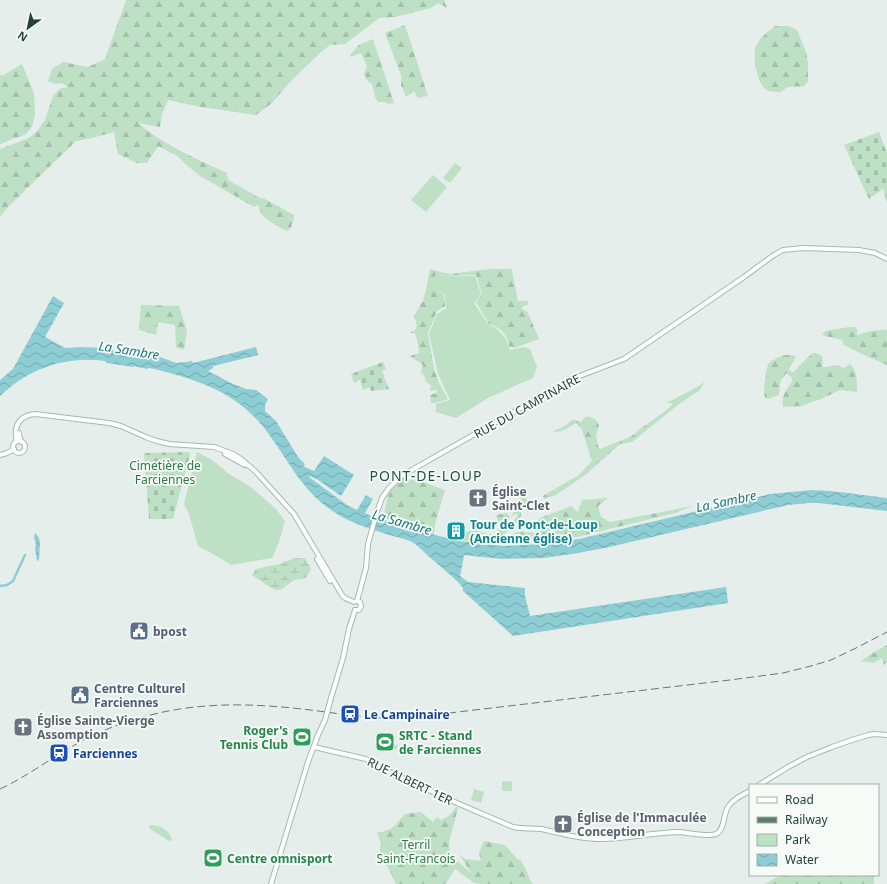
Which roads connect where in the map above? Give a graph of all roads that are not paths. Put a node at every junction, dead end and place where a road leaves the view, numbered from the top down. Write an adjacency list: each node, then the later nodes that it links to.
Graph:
1 (887, 259): 6 (main road, RUE DU CAMPINAIRE)
2 (16, 442): 3 (main road); 4 (main road); 6 (main road)
3 (22, 442): 4 (main road); 6 (main road)
4 (14, 449): 5 (main road)
5 (0, 455)
6 (354, 603): 7 (main road); 7 (main road)
7 (355, 610): 9 (main road, bridge)
8 (887, 735): 10 (main road)
9 (314, 747): 11 (main road, RUE ALBERT 1ER); 12 (main road)
10 (762, 784)
11 (749, 792)
12 (271, 884)

